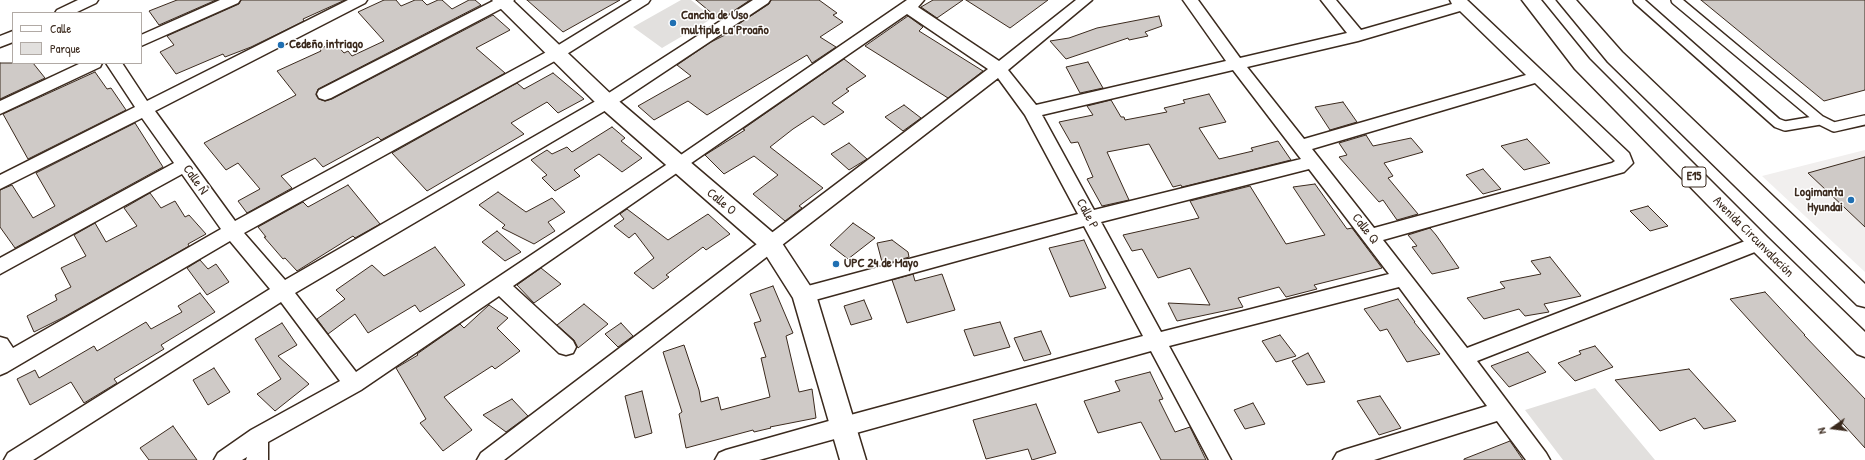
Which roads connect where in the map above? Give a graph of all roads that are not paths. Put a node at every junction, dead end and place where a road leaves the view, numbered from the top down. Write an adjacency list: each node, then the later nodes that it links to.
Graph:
1 (91, 0): 16 (street)
2 (233, 0): 19 (street)
3 (360, 0): 30 (street)
4 (643, 0): 21 (street)
5 (763, 0): 28 (street)
6 (1085, 0): 25 (street)
7 (1190, 0): 24 (street, Calle Q)
8 (1328, 0): 18 (street)
9 (1531, 0): 43 (main road, Avenida Circunvalación / E15)
10 (1566, 0): 49 (main road, E15)
11 (1638, 0): 32 (lane)
12 (1676, 0): 32 (lane)
13 (504, 1): 21 (main road, Calle O); 27 (street)
14 (1460, 2): 18 (street); 26 (street)
15 (912, 4): 25 (street, Calle P); 36 (street)
16 (71, 8)
17 (12, 36): 20 (street)
18 (1358, 36): 24 (street)
19 (142, 41)
20 (0, 42)
21 (557, 53): 28 (main road, Calle O); 40 (street)
22 (92, 64): 29 (street)
23 (115, 64): 30 (street, Calle Ñ)
24 (1238, 66): 31 (street); 34 (street, Calle Q)
25 (998, 69): 31 (street, Calle P); 42 (street)
26 (1537, 77): 34 (street); 41 (street)
27 (325, 94)
28 (607, 102): 36 (main road, Calle O); 47 (street)
29 (0, 108)
30 (145, 110): 37 (street, Calle Ñ); 38 (street)
31 (1032, 112): 39 (street, Calle P)
32 (1820, 120): 33 (lane)
33 (1865, 120)
34 (1300, 146): 35 (street, Calle Q)
35 (1312, 162): 39 (street); 41 (street, Calle Q)
36 (678, 165): 42 (main road, Calle O); 46 (street)
37 (185, 166): 40 (street, Calle Ñ); 44 (street)
38 (0, 183)
39 (1089, 218): 48 (street); 50 (street, Calle P)
40 (232, 231): 47 (street, Calle Ñ); 53 (street)
41 (1371, 236): 45 (street, Calle Q)
42 (770, 243): 48 (main road, Calle O); 62 (street)
43 (1759, 243): 52 (main road, Avenida Circunvalación / E15); 54 (street)
44 (0, 267)
45 (1403, 278): 50 (street); 54 (street, Calle Q)
46 (500, 286): 51 (street); 55 (street)
47 (283, 291): 55 (street, Calle Ñ); 59 (street)
48 (804, 296): 57 (main road, Calle O)
49 (1865, 298)
50 (1156, 341): 57 (street); 65 (street, Calle P)
51 (566, 347)
52 (1865, 347)
53 (3, 357)
54 (1463, 358): 56 (street, Calle Q)
55 (354, 384): 58 (street)
56 (1502, 410): 66 (street); 67 (street, Calle Q)
57 (843, 426): 63 (street); 64 (main road, Calle O)
58 (258, 437): 60 (street); 61 (street)
59 (15, 460)
60 (225, 460)
61 (257, 460)
62 (488, 460)
63 (726, 460)
64 (852, 460)
65 (1220, 460)
66 (1344, 460)
67 (1539, 460)

